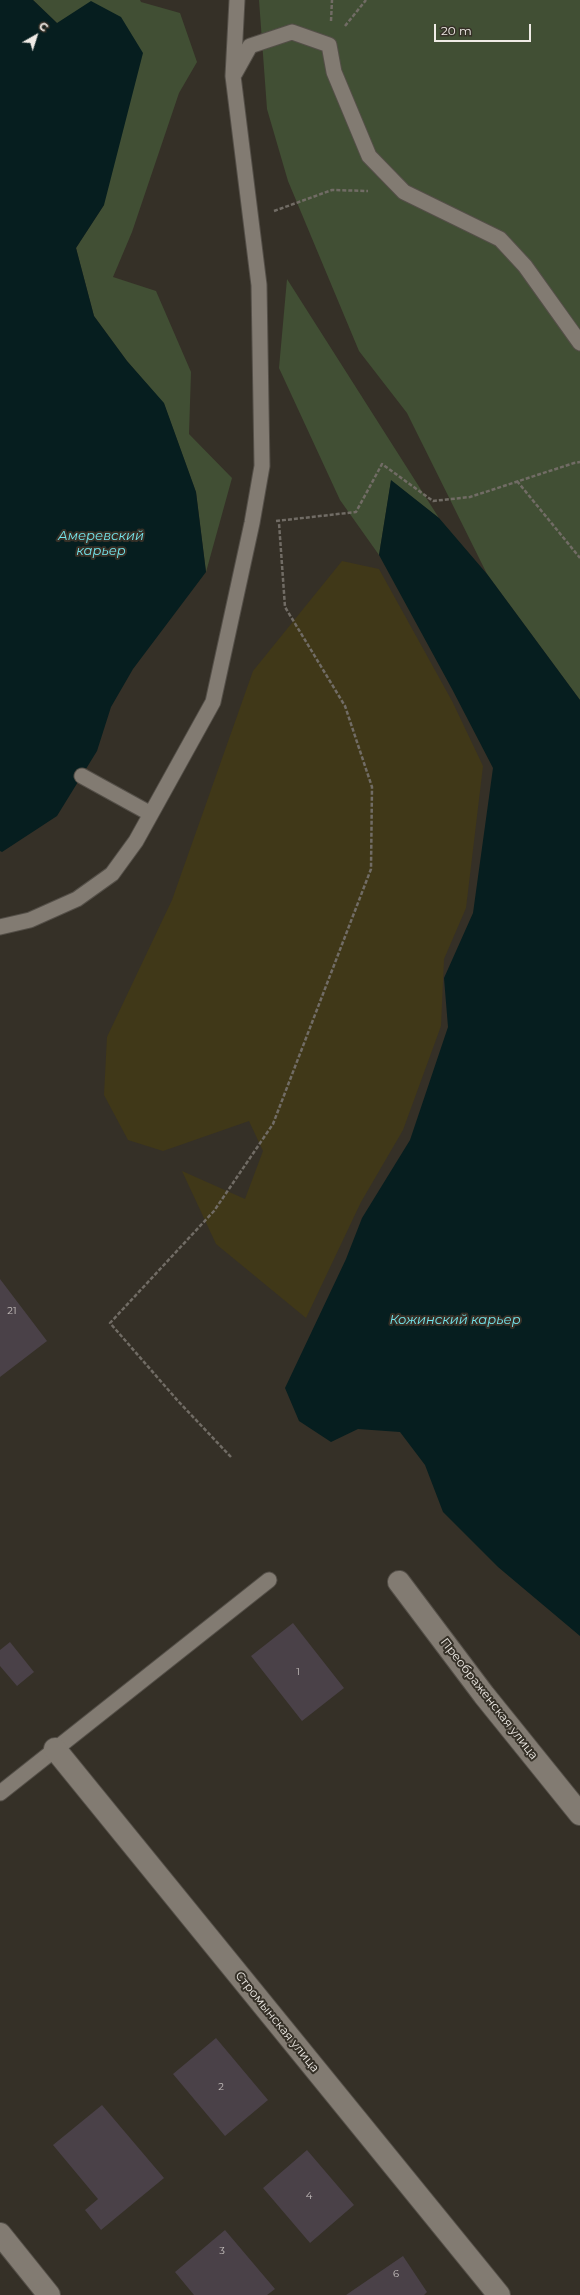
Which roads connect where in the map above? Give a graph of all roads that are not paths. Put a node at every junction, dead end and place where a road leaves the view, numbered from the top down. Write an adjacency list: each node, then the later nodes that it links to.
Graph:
1 (237, 0): 2 (lane)
2 (233, 76): 3 (lane); 5 (lane)
3 (580, 343)
4 (82, 776): 5 (lane)
5 (151, 814): 6 (lane)
6 (0, 927)
7 (269, 1580): 9 (lane)
8 (399, 1582): 11 (street, Преображенская улица)
9 (55, 1749): 10 (lane); 14 (street, Стромынская улица)
10 (0, 1793)
11 (580, 1814)
12 (2, 2236): 13 (street)
13 (49, 2295)
14 (499, 2295)

